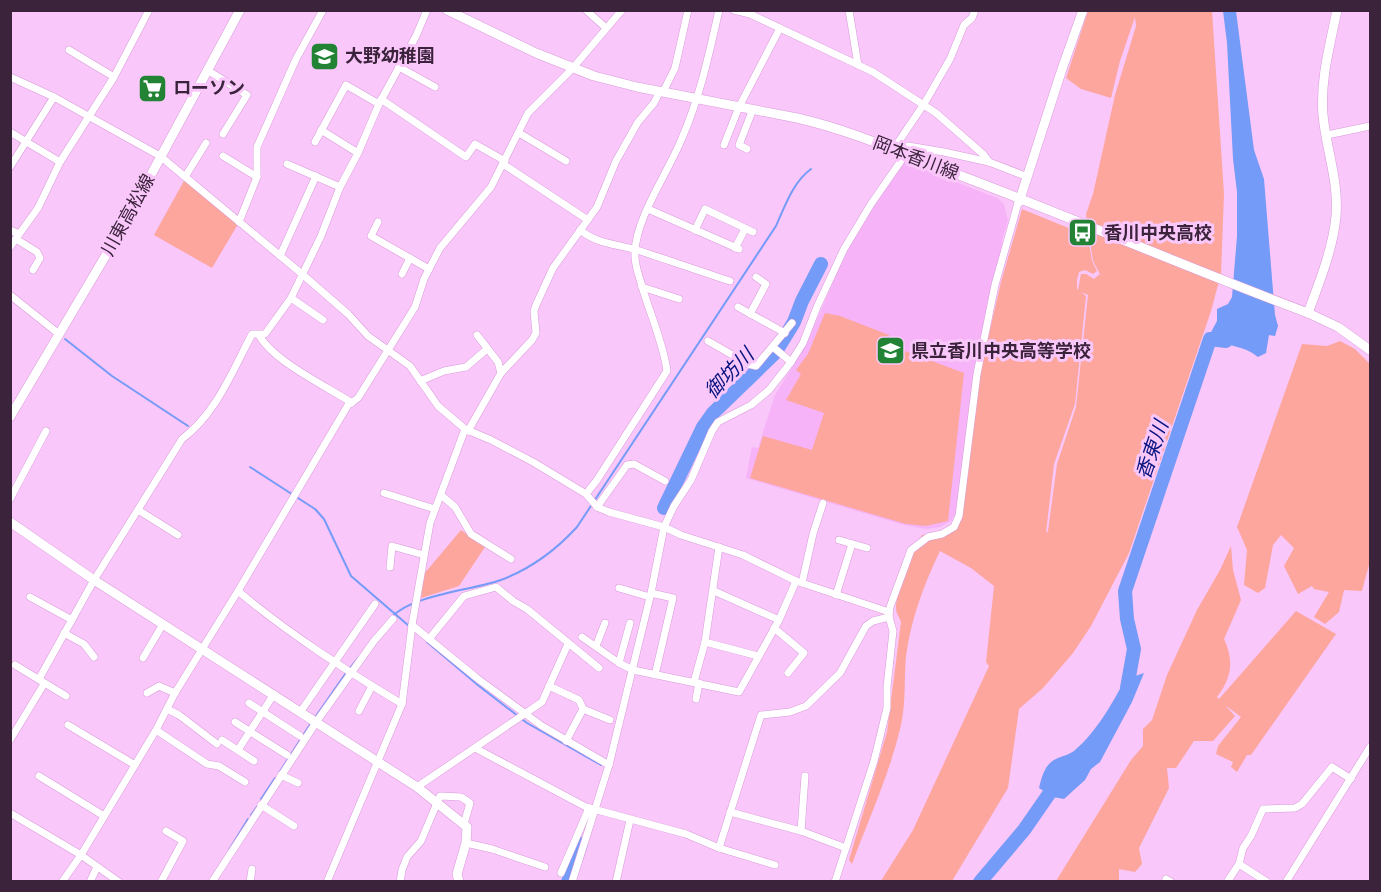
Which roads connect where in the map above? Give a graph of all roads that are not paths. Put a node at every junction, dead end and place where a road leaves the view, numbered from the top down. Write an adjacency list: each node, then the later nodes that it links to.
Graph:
1 (240, 10): 21 (main road, 川東高松線)
2 (323, 10): 57 (street)
3 (427, 10): 19 (street)
4 (447, 10): 20 (main road, 岡本香川線)
5 (586, 10): 15 (street)
6 (622, 10): 15 (street)
7 (688, 10): 25 (street)
8 (719, 10): 27 (street)
9 (734, 10): 16 (street)
10 (975, 10): 29 (street)
11 (1083, 10): 58 (main road)
12 (1337, 10): 38 (main road)
13 (148, 11): 23 (street)
14 (849, 11): 18 (street)
15 (606, 28): 20 (street)
16 (780, 28): 18 (street); 30 (street)
17 (69, 50): 23 (street)
18 (858, 65): 29 (street)
19 (399, 67): 24 (street); 28 (street)
20 (572, 69): 25 (main road, 岡本香川線); 36 (street)
21 (207, 70): 37 (street); 47 (main road, 川東高松線)
22 (10, 77): 26 (street)
23 (114, 77): 32 (street)
24 (435, 87)
25 (661, 91): 27 (main road, 岡本香川線); 62 (street)
26 (54, 98): 32 (street); 39 (street)
27 (698, 98): 30 (main road, 岡本香川線); 61 (street)
28 (380, 102): 34 (street); 45 (street); 51 (street)
29 (924, 104): 44 (street); 52 (street)
30 (739, 107): 31 (main road, 岡本香川線); 42 (street)
31 (753, 109): 43 (street); 44 (main road, 岡本香川線)
32 (90, 117): 47 (street); 50 (street)
33 (1371, 126): 38 (street)
34 (321, 130): 40 (street); 45 (street)
35 (10, 132): 39 (street)
36 (519, 133): 49 (street); 51 (street)
37 (223, 134)
38 (1327, 135): 86 (main road)
39 (27, 142): 50 (street); 54 (street)
40 (315, 142)
41 (206, 143): 56 (street)
42 (724, 145)
43 (747, 148)
44 (893, 150): 46 (main road, 岡本香川線); 52 (street)
45 (358, 153): 59 (street)
46 (905, 155): 60 (main road, 岡本香川線); 99 (street)
47 (160, 156): 56 (street); 91 (main road, 川東高松線)
48 (223, 156): 57 (street)
49 (566, 161)
50 (60, 162): 70 (street)
51 (504, 162): 62 (street); 75 (street)
52 (989, 162): 58 (street)
53 (287, 164): 55 (street)
54 (10, 167)
55 (316, 176): 59 (street); 73 (street)
56 (185, 177): 63 (street)
57 (258, 177): 63 (street)
58 (1028, 177): 60 (main road)
59 (340, 187): 77 (street)
60 (1020, 200): 86 (main road, 岡本香川線); 134 (street)
61 (648, 209): 68 (street); 72 (street)
62 (588, 220): 67 (street)
63 (239, 222): 73 (street)
64 (378, 222): 74 (street)
65 (745, 229): 68 (street); 68 (street); 69 (street)
66 (10, 230): 70 (street)
67 (580, 230): 72 (street); 100 (street)
68 (695, 230)
69 (753, 232)
70 (18, 236): 71 (street); 76 (street)
71 (10, 247)
72 (635, 250): 80 (street); 81 (street)
73 (280, 256): 77 (street)
74 (410, 258): 75 (street); 78 (street)
75 (429, 269): 98 (street)
76 (33, 270)
77 (302, 274): 83 (street); 98 (street)
78 (402, 274)
79 (756, 277): 87 (street)
80 (730, 281)
81 (642, 287): 84 (street); 108 (street)
82 (10, 295): 91 (street)
83 (291, 298): 88 (street); 92 (street)
84 (679, 299)
85 (738, 307): 87 (street)
86 (1308, 313): 97 (main road, 岡本香川線)
87 (750, 314): 90 (street)
88 (323, 320)
89 (792, 322): 90 (street)
90 (785, 333): 95 (street)
91 (59, 334): 103 (main road, 川東高松線)
92 (259, 334): 102 (street); 114 (street)
93 (477, 335): 96 (street)
94 (708, 341): 95 (street)
95 (773, 347): 99 (street)
96 (488, 349): 100 (street); 101 (street)
97 (1371, 350)
98 (389, 351): 101 (street); 102 (street)
99 (791, 362): 116 (street)
100 (501, 374): 104 (street)
101 (420, 381): 104 (street)
102 (352, 403): 128 (street)
103 (10, 417)
104 (467, 430): 108 (street); 109 (street)
105 (46, 431): 110 (street)
106 (665, 481): 112 (street)
107 (384, 493): 113 (street)
108 (586, 494): 112 (street)
109 (441, 495): 113 (street); 123 (street)
110 (10, 499)
111 (823, 503): 126 (street)
112 (597, 507): 116 (street)
113 (435, 509): 122 (street)
114 (138, 510): 117 (street); 125 (street)
115 (12, 525): 125 (main road)
116 (664, 527): 120 (street); 130 (street)
117 (177, 535)
118 (839, 540): 119 (street)
119 (852, 544): 121 (street); 131 (street)
120 (719, 547): 126 (street); 129 (street)
121 (867, 548)
122 (424, 555): 124 (street); 141 (street)
123 (511, 559)
124 (390, 567)
125 (94, 580): 136 (street); 139 (main road)
126 (799, 582): 131 (street); 137 (street)
127 (619, 588): 130 (street)
128 (238, 591): 149 (street); 153 (street)
129 (714, 591): 137 (street); 146 (street)
130 (651, 595): 157 (street); 160 (street)
131 (836, 595): 134 (street)
132 (30, 597): 136 (street)
133 (375, 604): 153 (street)
134 (889, 614): 205 (street); 215 (street)
135 (393, 619): 158 (street)
136 (72, 620): 143 (street)
137 (779, 620): 142 (street)
138 (605, 623): 148 (street)
139 (163, 624): 149 (main road); 152 (street)
140 (630, 624): 154 (street)
141 (412, 625): 145 (street); 171 (street)
142 (774, 628): 150 (street); 159 (street)
143 (64, 633): 151 (street); 161 (street)
144 (582, 637): 148 (street)
145 (429, 639): 147 (street); 177 (street)
146 (705, 642): 150 (street); 162 (street)
147 (568, 644): 156 (street); 164 (street)
148 (596, 646): 154 (street)
149 (203, 649): 166 (street); 167 (main road)
150 (758, 656): 162 (street)
151 (94, 657)
152 (143, 658)
153 (333, 663): 158 (street); 174 (street)
154 (619, 663): 157 (street)
155 (15, 665): 161 (street)
156 (599, 668)
157 (633, 670): 160 (street); 194 (street)
158 (350, 673): 163 (street); 179 (street)
159 (788, 673)
160 (655, 675): 162 (street)
161 (41, 681): 168 (street); 185 (street)
162 (696, 682): 169 (street)
163 (372, 686): 171 (street); 175 (street)
164 (549, 686): 173 (street); 177 (street)
165 (147, 693): 166 (street)
166 (175, 693): 172 (street)
167 (274, 694): 174 (main road); 176 (street)
168 (66, 696)
169 (696, 699)
170 (249, 703): 176 (street)
171 (402, 704): 192 (street)
172 (167, 709): 182 (street); 189 (street)
173 (583, 709): 178 (street); 186 (street)
174 (301, 711): 179 (main road)
175 (359, 711)
176 (262, 712): 183 (street); 184 (street)
177 (526, 714): 186 (street); 188 (street)
178 (610, 720)
179 (317, 721): 192 (main road); 195 (street)
180 (235, 722): 183 (street)
181 (68, 725): 193 (street)
182 (156, 730): 193 (street); 199 (street)
183 (250, 731): 189 (street); 190 (street)
184 (300, 736)
185 (10, 740)
186 (566, 741): 194 (street)
187 (1371, 747): 198 (street)
188 (476, 748): 201 (street); 204 (street)
189 (238, 750): 191 (street)
190 (287, 755)
191 (254, 761)
192 (379, 762): 201 (main road); 229 (street)
193 (135, 765): 207 (street)
194 (609, 765): 204 (street)
195 (281, 775): 200 (street); 203 (street)
196 (39, 776): 207 (street)
197 (805, 776): 212 (street)
198 (1351, 779): 217 (street); 237 (street)
199 (245, 782)
200 (298, 783)
201 (417, 787): 202 (main road)
202 (436, 802): 209 (main road); 209 (street); 230 (street)
203 (261, 805): 210 (street); 227 (street)
204 (592, 809): 208 (street); 222 (street); 232 (street)
205 (730, 812): 212 (street); 214 (street)
206 (10, 813): 216 (street)
207 (104, 816): 216 (street)
208 (630, 820): 214 (street); 233 (street)
209 (464, 824): 213 (main road)
210 (294, 826)
211 (166, 831): 226 (street)
212 (801, 831): 215 (street)
213 (466, 843): 220 (street); 231 (main road)
214 (719, 848): 218 (street)
215 (846, 848): 234 (street)
216 (81, 855): 219 (street); 223 (street)
217 (1239, 864): 235 (street); 236 (street)
218 (775, 865)
219 (98, 867): 224 (street); 225 (street)
220 (545, 867)
221 (252, 869): 228 (street)
222 (561, 873)
223 (62, 882)
224 (90, 882)
225 (119, 882)
226 (161, 882)
227 (212, 882)
228 (250, 882)
229 (327, 882)
230 (400, 882)
231 (459, 882)
232 (572, 882)
233 (616, 882)
234 (835, 882)
235 (1227, 882)
236 (1267, 882)
237 (1286, 882)

